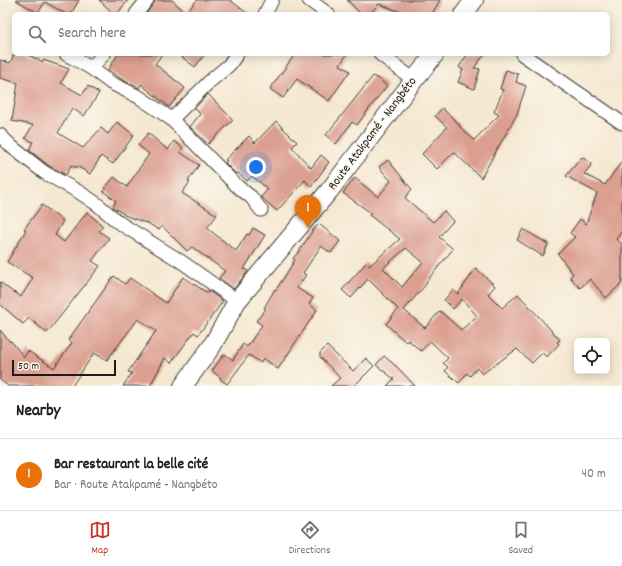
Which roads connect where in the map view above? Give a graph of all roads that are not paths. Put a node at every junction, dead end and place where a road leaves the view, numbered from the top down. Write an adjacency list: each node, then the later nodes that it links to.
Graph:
1 (147, 0): 5 (street)
2 (272, 0): 6 (street)
3 (310, 0): 7 (street)
4 (474, 0): 8 (main road)
5 (138, 12)
6 (266, 12)
7 (325, 12)
8 (465, 12)
9 (70, 56): 15 (street)
10 (102, 56): 15 (street)
11 (235, 56): 17 (street)
12 (383, 56): 16 (street)
13 (433, 56): 16 (main road, Route Atakpamé - Nangbéto)
14 (525, 56): 18 (street)
15 (91, 68): 17 (street)
16 (414, 80): 21 (main road, Route Atakpamé - Nangbéto)
17 (170, 118): 20 (street)
18 (622, 123)
19 (0, 135): 21 (street)
20 (261, 210)
21 (237, 301): 22 (main road, Route Atakpamé - Nangbéto)
22 (183, 386)

